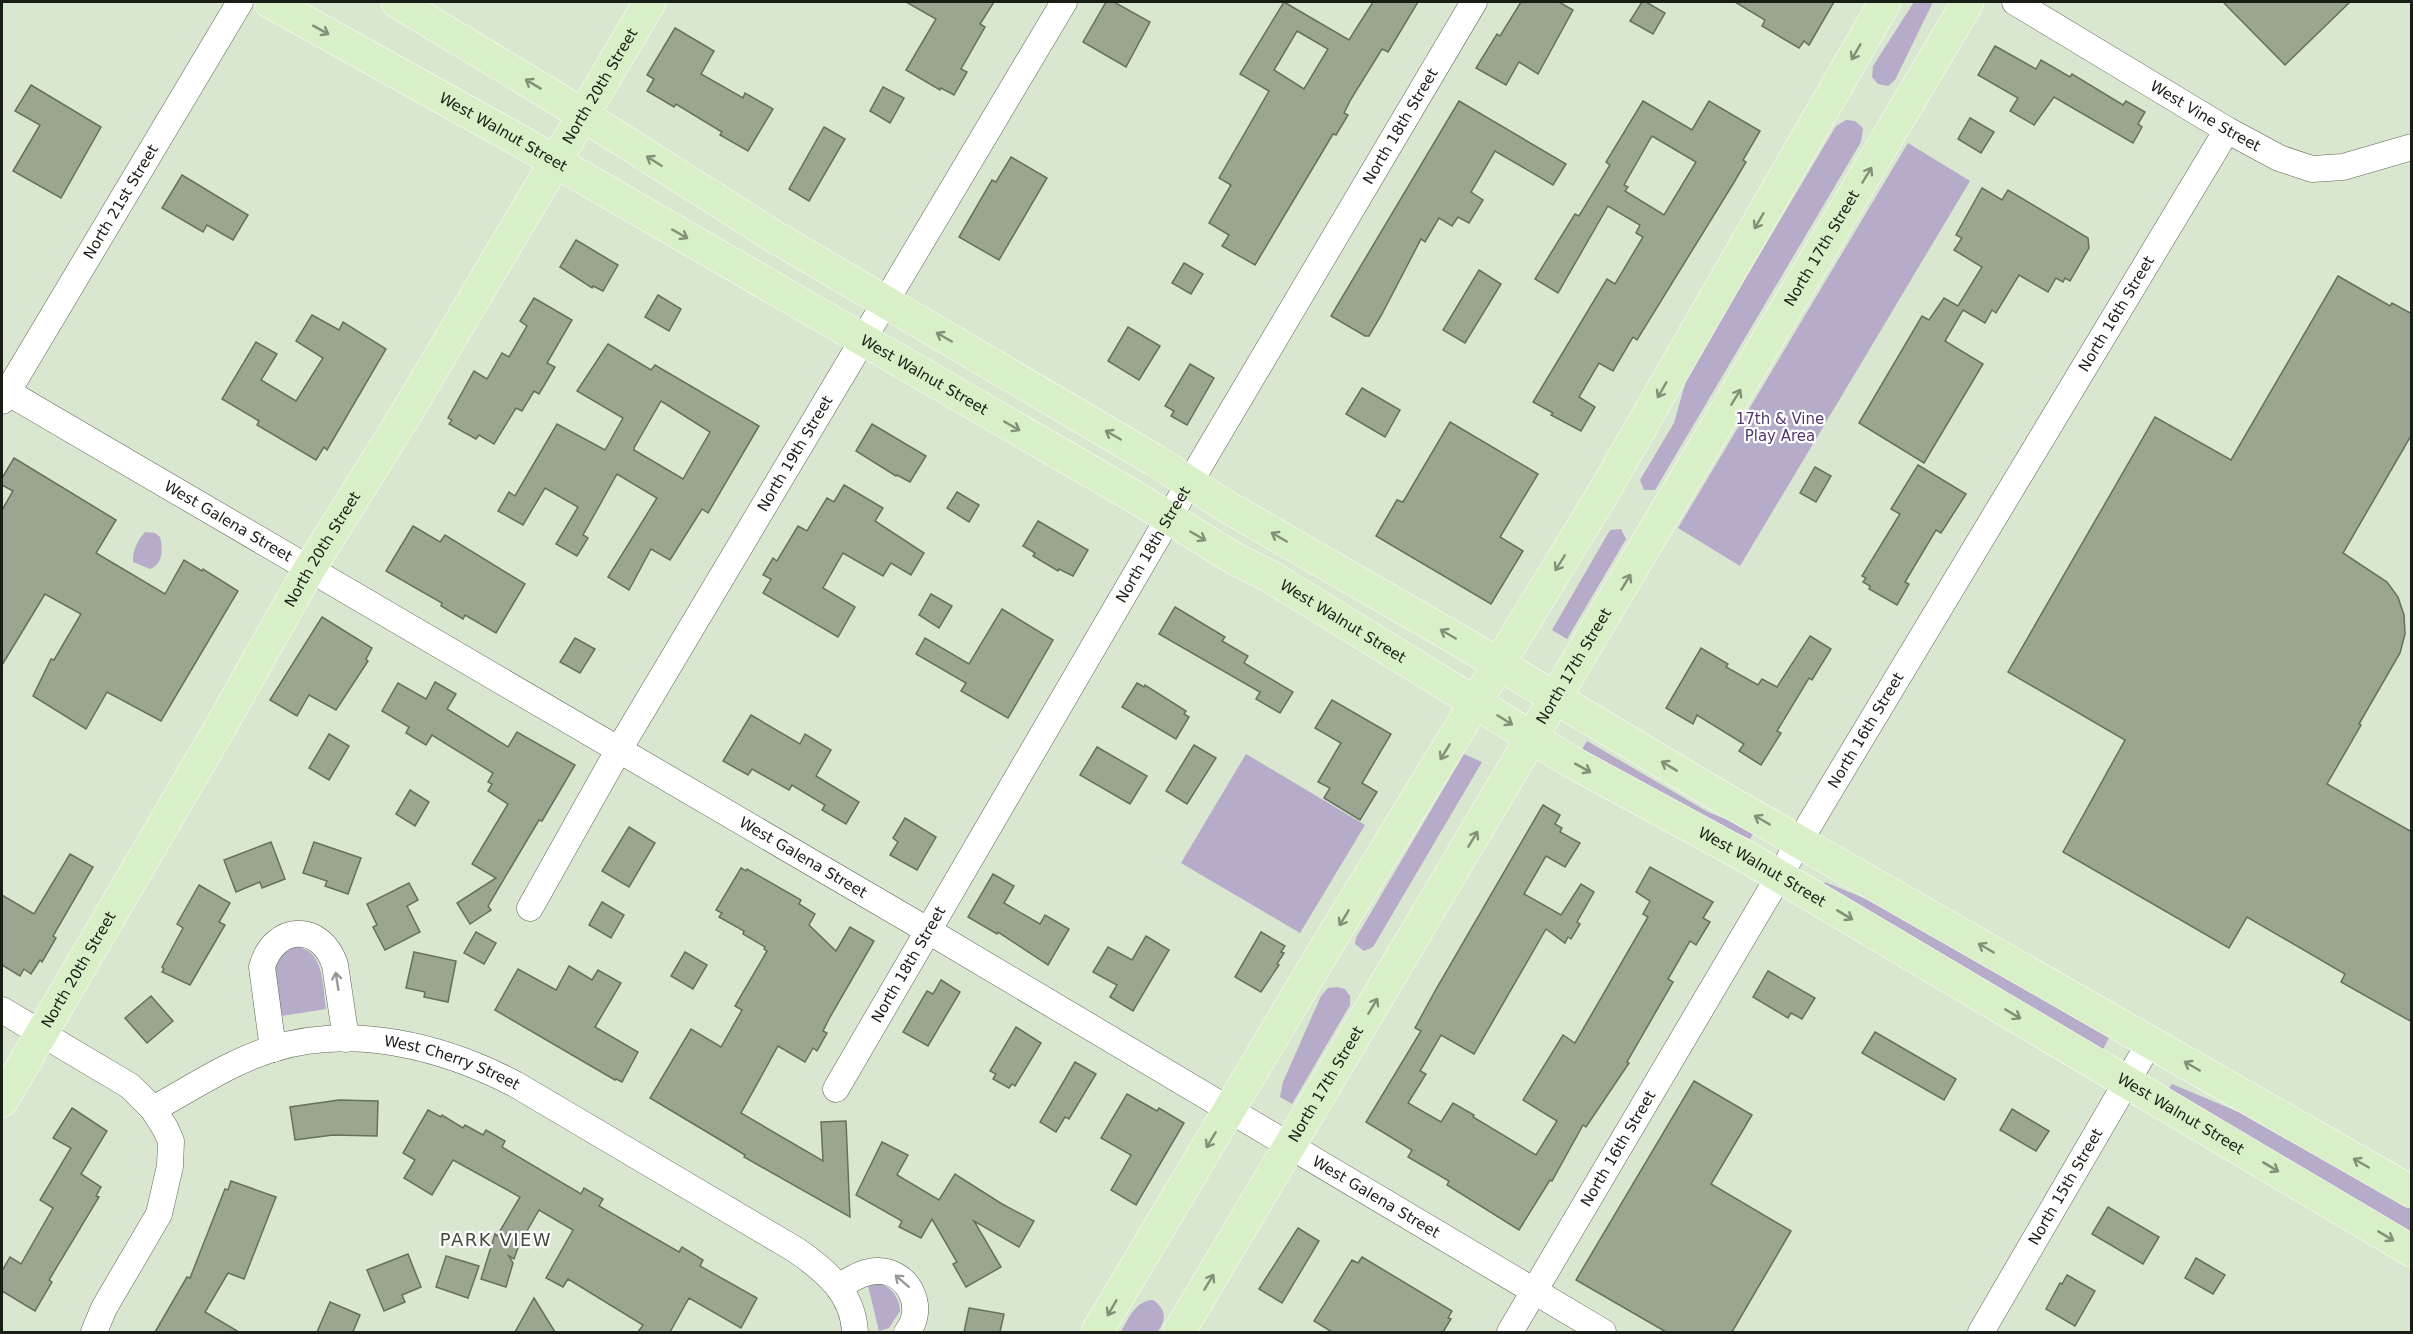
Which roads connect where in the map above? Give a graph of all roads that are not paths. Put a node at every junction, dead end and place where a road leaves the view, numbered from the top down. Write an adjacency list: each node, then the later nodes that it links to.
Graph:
1 (240, 2): 16 (street, North 21st Street)
2 (270, 2): 13 (main road, West Walnut Street, one-way to 13)
3 (397, 2): 10 (main road, one-way to 3)
4 (650, 2): 10 (main road, North 20th Street)
5 (1064, 2): 14 (street, North 19th Street)
6 (1474, 2): 17 (street, North 18th Street)
7 (1885, 2): 20 (main road, one-way to 20)
8 (1968, 2): 21 (main road, North 17th Street, one-way to 8)
9 (2015, 2): 11 (street, West Vine Street)
10 (583, 116): 13 (main road, North 20th Street); 14 (main road, one-way to 10)
11 (2227, 130): 12 (street, West Vine Street); 25 (street, North 16th Street)
12 (2412, 147)
13 (556, 162): 15 (main road, West Walnut Street, one-way to 15); 19 (main road, North 20th Street)
14 (885, 302): 15 (street, North 19th Street); 17 (main road, one-way to 14)
15 (862, 340): 18 (main road, West Walnut Street, one-way to 18); 24 (street, North 19th Street)
16 (3, 394): 19 (street, West Galena Street)
17 (1189, 483): 18 (street, North 18th Street); 20 (main road, one-way to 17)
18 (1168, 519): 22 (main road, West Walnut Street, one-way to 22); 28 (street, North 18th Street)
19 (310, 568): 24 (street, West Galena Street); 30 (main road, North 20th Street)
20 (1498, 664): 21 (main road); 22 (main road)
21 (1557, 699): 23 (main road, North 17th Street); 25 (main road, one-way to 21)
22 (1476, 702): 23 (main road, West Walnut Street, one-way to 23); 38 (main road, one-way to 38)
23 (1533, 738): 26 (main road, West Walnut Street, one-way to 26); 39 (main road, North 17th Street, one-way to 23)
24 (618, 751): 27 (street, North 19th Street); 28 (street, West Galena Street)
25 (1800, 842): 26 (street, North 16th Street); 32 (main road, one-way to 25)
26 (1779, 876): 34 (main road, West Walnut Street, one-way to 34); 43 (street, North 16th Street)
27 (530, 908)
28 (927, 930): 35 (street, North 18th Street); 38 (street, West Galena Street)
29 (2, 1010): 30 (street)
30 (42, 1034): 36 (main road, North 20th Street); 37 (street)
31 (346, 1039): 33 (street, West Cherry Street); 33 (street, one-way to 33); 42 (street, West Cherry Street)
32 (2150, 1042): 34 (street, North 15th Street); 40 (main road, one-way to 32)
33 (273, 1048): 37 (street, West Cherry Street)
34 (2126, 1082): 41 (main road, West Walnut Street, one-way to 41); 51 (street, North 15th Street)
35 (836, 1089)
36 (2, 1101)
37 (153, 1109): 44 (street)
38 (1228, 1111): 39 (street, West Galena Street); 47 (main road, one-way to 47)
39 (1289, 1147): 43 (street, West Galena Street); 48 (main road, North 17th Street, one-way to 39)
40 (2412, 1192)
41 (2412, 1251)
42 (840, 1286): 45 (street, West Cherry Street); 46 (street, one-way to 42)
43 (1533, 1292): 49 (street, North 16th Street); 50 (street, West Galena Street)
44 (94, 1332)
45 (855, 1332)
46 (907, 1332)
47 (1097, 1332)
48 (1179, 1332)
49 (1510, 1332)
50 (1603, 1332)
51 (1981, 1332)

